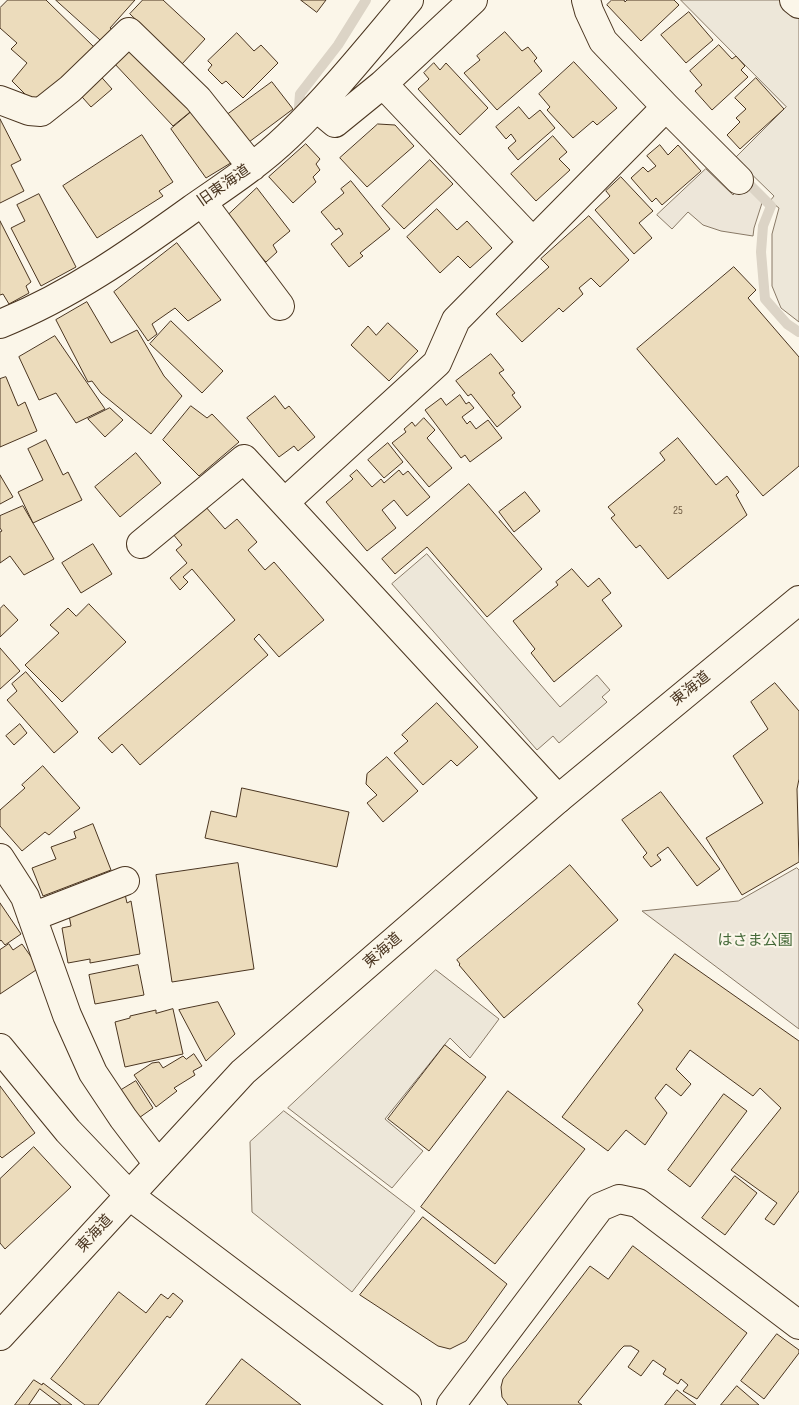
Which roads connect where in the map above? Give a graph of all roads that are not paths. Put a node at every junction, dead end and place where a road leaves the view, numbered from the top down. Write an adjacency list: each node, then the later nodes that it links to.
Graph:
1 (409, 0): 9 (main road, 旧東海道)
2 (473, 0): 6 (main road)
3 (586, 0): 8 (main road)
4 (794, 0): 5 (main road)
5 (799, 4)
6 (383, 84): 9 (main road); 13 (main road)
7 (0, 100): 10 (main road)
8 (666, 107): 11 (main road); 13 (main road)
9 (317, 108): 10 (main road, 旧東海道)
10 (252, 167): 12 (main road, 旧東海道)
11 (739, 180)
12 (202, 202): 14 (main road); 15 (main road, 旧東海道)
13 (532, 241): 16 (main road)
14 (280, 306)
15 (0, 324)
16 (285, 502): 17 (main road); 19 (main road)
17 (141, 544)
18 (799, 600): 19 (main road, 東海道)
19 (558, 798): 24 (main road, 東海道)
20 (0, 858): 22 (main road)
21 (125, 880): 22 (main road)
22 (32, 917): 24 (main road)
23 (0, 1048): 25 (main road)
24 (158, 1164): 25 (main road, 東海道)
25 (130, 1196): 27 (main road, 東海道); 28 (main road)
26 (799, 1325): 29 (main road)
27 (0, 1336)
28 (407, 1405)
29 (451, 1405)

